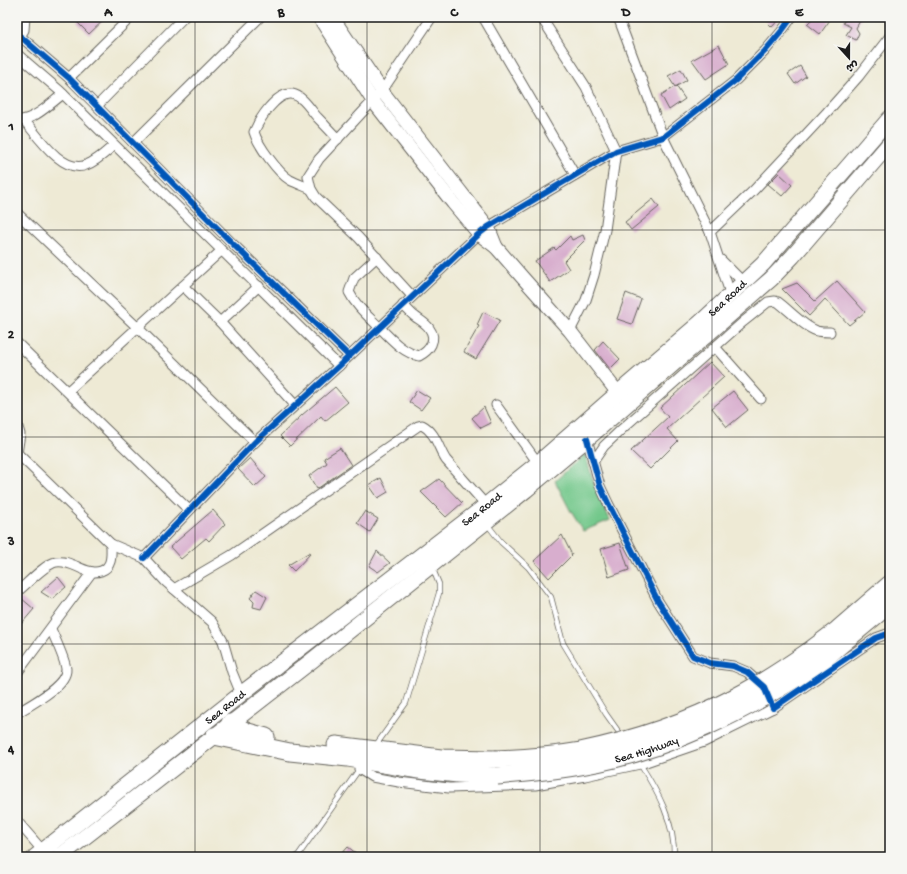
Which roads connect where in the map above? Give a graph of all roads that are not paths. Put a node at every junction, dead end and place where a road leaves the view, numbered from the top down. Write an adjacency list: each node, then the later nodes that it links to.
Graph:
1 (25, 17): 13 (street)
2 (131, 17): 17 (street)
3 (184, 17): 21 (street)
4 (260, 17): 26 (street)
5 (319, 17): 20 (main road)
6 (332, 17): 18 (main road)
7 (432, 17): 18 (street)
8 (483, 17): 30 (street)
9 (542, 17): 29 (street)
10 (618, 17): 24 (street)
11 (792, 17): 24 (street)
12 (890, 36): 34 (street)
13 (19, 39): 15 (street)
14 (17, 54): 16 (street)
15 (44, 57): 16 (street); 17 (street)
16 (33, 68): 19 (street)
17 (69, 78): 21 (street)
18 (382, 91): 20 (street); 33 (main road)
19 (63, 94): 23 (street); 28 (street)
20 (373, 101): 25 (street); 33 (main road)
21 (97, 106): 26 (street)
22 (890, 118): 38 (highway, Sea Road)
23 (20, 120): 28 (street)
24 (663, 137): 29 (street); 34 (street)
25 (338, 139): 31 (street); 31 (street)
26 (133, 143): 51 (street)
27 (890, 144): 58 (highway, Sea Road)
28 (114, 145): 35 (street)
29 (616, 151): 30 (street); 47 (street)
30 (575, 175): 33 (street)
31 (311, 189): 36 (street)
32 (17, 213): 45 (street)
33 (483, 230): 41 (street); 47 (main road)
34 (710, 232): 37 (street)
35 (221, 251): 39 (street); 40 (street)
36 (377, 257): 41 (street); 46 (street)
37 (720, 260): 38 (street); 42 (street)
38 (744, 283): 42 (highway, Sea Road)
39 (183, 286): 44 (street); 45 (street)
40 (259, 286): 44 (street); 52 (street)
41 (412, 296): 43 (street)
42 (731, 296): 54 (highway, Sea Road)
43 (403, 305): 46 (street); 46 (street)
44 (220, 322): 56 (street)
45 (138, 327): 53 (street); 61 (street)
46 (380, 327): 51 (street)
47 (570, 331): 54 (main road)
48 (830, 332): 50 (street)
49 (17, 343): 53 (street)
50 (715, 347): 55 (street); 58 (street)
51 (350, 356): 52 (street)
52 (339, 366): 56 (street)
53 (68, 391): 66 (street)
54 (618, 393): 63 (highway, Sea Road)
55 (761, 399)
56 (295, 405): 61 (street)
57 (496, 405): 63 (street)
58 (618, 422): 60 (highway, Sea Road); 64 (street)
59 (17, 424): 62 (street)
60 (587, 439): 64 (street); 67 (highway, Sea Road)
61 (255, 442): 66 (street)
62 (17, 453): 68 (street)
63 (538, 462): 65 (highway, Sea Road)
64 (593, 462): 81 (street)
65 (486, 505): 73 (street); 80 (highway, Sea Road)
66 (189, 510): 69 (street)
67 (486, 523): 70 (highway, Sea Road); 85 (lane)
68 (111, 544): 69 (street); 71 (street)
69 (144, 558): 73 (street)
70 (431, 566): 83 (highway, Sea Road); 88 (lane)
71 (92, 572): 74 (street); 76 (street)
72 (890, 584): 78 (highway, Sea Highway)
73 (174, 589): 80 (street)
74 (17, 592)
75 (890, 604): 78 (highway, Sea Highway)
76 (51, 629): 79 (street); 82 (street)
77 (890, 633): 81 (street)
78 (814, 657): 88 (highway, Sea Highway, bridge)
79 (17, 673)
80 (242, 694): 83 (highway, Sea Road)
81 (773, 708): 90 (street)
82 (17, 713)
83 (225, 717): 84 (highway, Sea Road); 87 (highway, Sea Road); 88 (highway)
84 (214, 736): 88 (highway); 89 (highway, Sea Road)
85 (626, 743)
86 (630, 748): 90 (lane)
87 (169, 751): 89 (highway); 92 (highway, Sea Road)
88 (365, 760): 90 (street); 94 (lane)
89 (180, 764): 93 (highway, Sea Road)
90 (640, 764): 95 (lane)
91 (17, 821): 92 (street)
92 (39, 854)
93 (59, 857)
94 (297, 857)
95 (674, 857)

